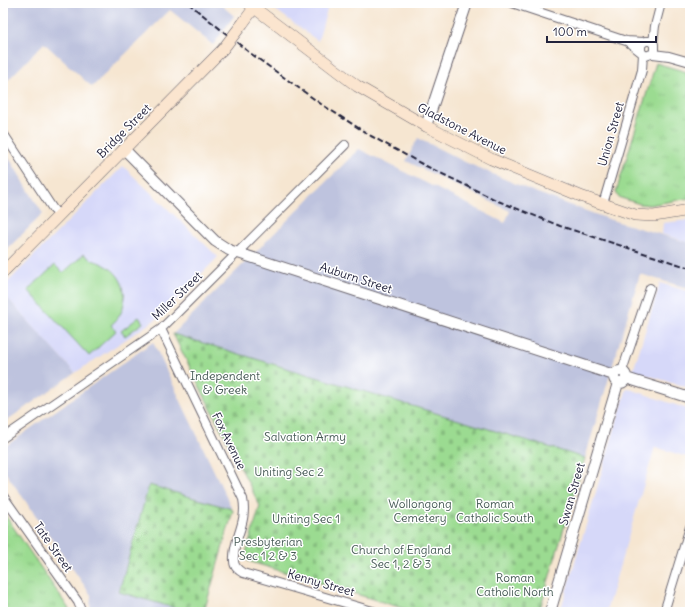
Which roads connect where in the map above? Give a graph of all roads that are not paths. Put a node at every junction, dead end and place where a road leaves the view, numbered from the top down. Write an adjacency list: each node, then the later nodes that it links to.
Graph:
1 (467, 3): 7 (street)
2 (512, 3): 5 (street)
3 (661, 3): 5 (street, Union Street)
4 (253, 5): 7 (main road, Gladstone Avenue); 10 (main road, Bridge Street, bridge)
5 (648, 48): 6 (street); 11 (street, Union Street)
6 (690, 62)
7 (426, 126): 11 (main road, Gladstone Avenue)
8 (3, 133): 13 (street)
9 (344, 145): 14 (street, Miller Street)
10 (124, 149): 13 (main road, Bridge Street); 14 (street, Auburn Street)
11 (603, 204): 12 (main road, Gladstone Avenue)
12 (690, 210)
13 (59, 215): 15 (main road, Bridge Street)
14 (237, 253): 17 (street, Miller Street); 18 (street, Auburn Street)
15 (3, 272)
16 (650, 288): 18 (street, Swan Street)
17 (161, 329): 20 (street, Miller Street); 23 (street, Fox Avenue)
18 (620, 377): 19 (street, Auburn Street); 26 (street, Swan Street)
19 (690, 398)
20 (3, 438)
21 (3, 496): 24 (street, Tate Street)
22 (690, 527): 27 (street)
23 (237, 569): 25 (street, Kenny Street)
24 (82, 612)
25 (376, 612)
26 (550, 612)
27 (664, 612)

